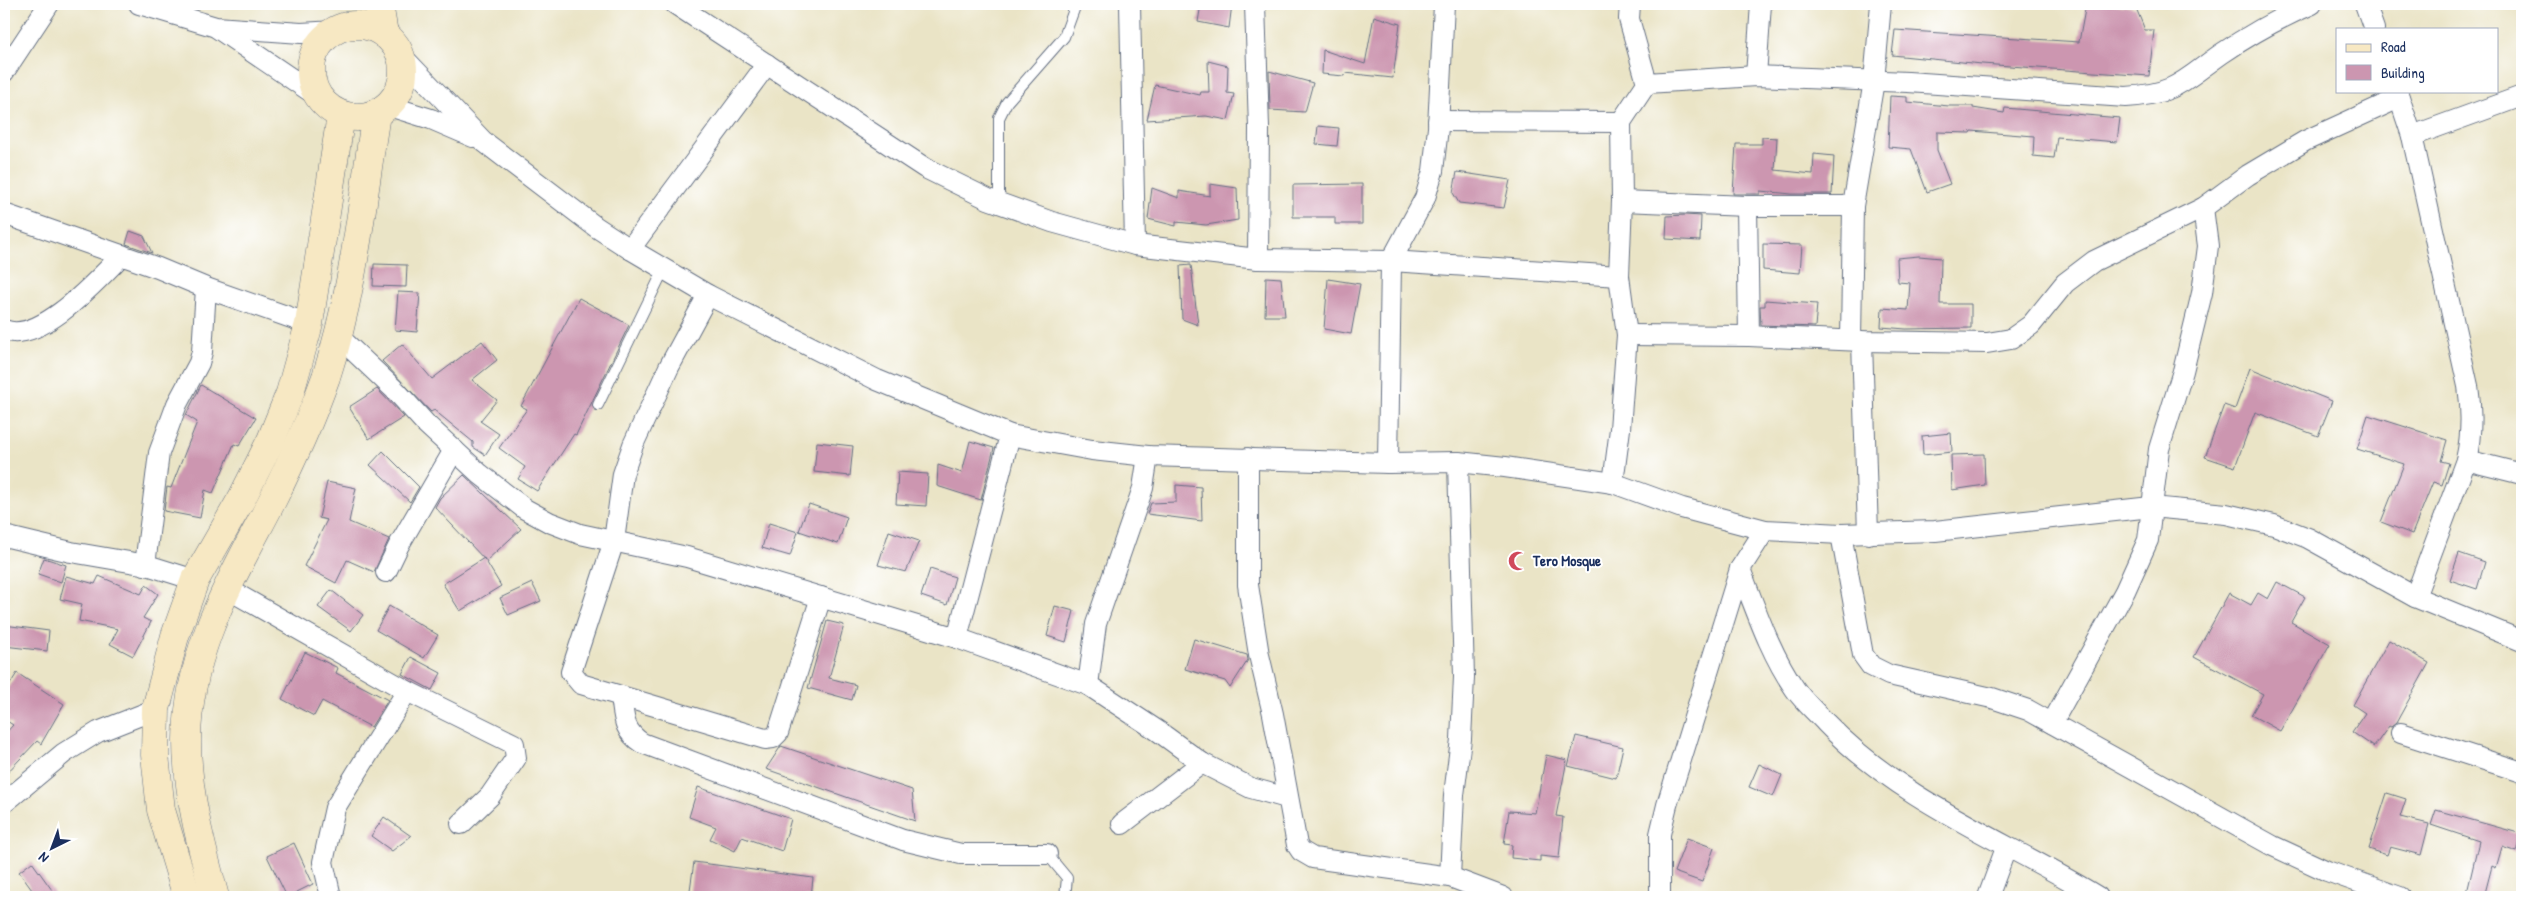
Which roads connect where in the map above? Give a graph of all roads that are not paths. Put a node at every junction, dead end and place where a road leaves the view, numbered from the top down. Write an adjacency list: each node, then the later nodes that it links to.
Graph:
1 (49, 4): 19 (street)
2 (140, 4): 15 (street)
3 (379, 4): 17 (main road)
4 (675, 4): 18 (street)
5 (1076, 4): 33 (lane)
6 (1130, 4): 38 (street)
7 (1255, 4): 41 (street)
8 (1444, 4): 28 (street)
9 (1630, 4): 22 (street)
10 (1761, 4): 20 (street)
11 (1881, 4): 21 (street)
12 (2312, 4): 21 (street)
13 (2365, 4): 16 (street)
14 (342, 20): 15 (street); 17 (main road); 25 (main road)
15 (216, 27): 25 (street)
16 (2374, 28)
17 (392, 44): 26 (main road); 31 (street)
18 (767, 64): 33 (street); 39 (street)
19 (4, 72)
20 (1756, 76): 21 (street); 22 (street)
21 (1874, 81): 35 (street)
22 (1647, 83): 29 (street)
23 (2398, 95): 30 (street); 36 (street)
24 (2522, 96): 30 (street)
25 (320, 98): 27 (main road)
26 (382, 110): 27 (main road); 31 (street); 49 (main road)
27 (342, 115): 47 (main road)
28 (1438, 121): 29 (street); 42 (street)
29 (1621, 122): 32 (street)
30 (2412, 136): 58 (street)
31 (483, 141): 39 (street)
32 (1622, 201): 34 (street); 44 (street)
33 (999, 203): 38 (street)
34 (1748, 206): 35 (street); 51 (street)
35 (1853, 206): 52 (street)
36 (2203, 208): 52 (street); 63 (street)
37 (4, 214): 40 (street)
38 (1134, 245): 41 (street)
39 (630, 249): 43 (street)
40 (122, 255): 45 (street); 48 (street)
41 (1258, 259): 42 (street)
42 (1391, 261): 44 (street); 60 (street)
43 (664, 269): 46 (street); 53 (lane)
44 (1619, 276): 50 (street)
45 (206, 288): 47 (street); 69 (street)
46 (708, 295): 54 (street); 68 (street)
47 (309, 324): 72 (main road)
48 (4, 330)
49 (337, 335): 55 (street); 73 (main road)
50 (1628, 335): 51 (street); 62 (street)
51 (1749, 336): 52 (street)
52 (1857, 341): 66 (street)
53 (598, 405)
54 (1010, 435): 56 (street); 76 (street)
55 (454, 450): 68 (street); 71 (street)
56 (1148, 456): 57 (street); 78 (street)
57 (1248, 458): 60 (street); 86 (street)
58 (2466, 460): 61 (street); 75 (street)
59 (1458, 462): 60 (street); 62 (street); 92 (street)
60 (1388, 463)
61 (2522, 474)
62 (1613, 483): 64 (street)
63 (2151, 507): 66 (street); 75 (street); 82 (street)
64 (1766, 530): 65 (street); 70 (street)
65 (1841, 534): 66 (street); 82 (street)
66 (1868, 534)
67 (4, 536): 69 (street)
68 (614, 541): 74 (street); 80 (street)
69 (144, 565): 72 (street)
70 (1740, 569): 90 (street); 98 (street)
71 (386, 572)
72 (195, 580): 81 (main road)
73 (226, 588): 79 (street); 93 (main road)
74 (821, 597): 76 (street); 80 (street)
75 (2415, 597): 77 (street)
76 (957, 638): 78 (street)
77 (2522, 641)
78 (1088, 685): 84 (street)
79 (407, 691): 88 (street); 95 (street)
80 (621, 696): 91 (street)
81 (156, 709): 87 (street); 94 (main road)
82 (2052, 723): 101 (street)
83 (2402, 732): 85 (street)
84 (1202, 763): 86 (street); 89 (street)
85 (2522, 772)
86 (1287, 798): 92 (street)
87 (4, 803)
88 (461, 824)
89 (1122, 824)
90 (2006, 848): 99 (street); 100 (street)
91 (1047, 854): 96 (lane)
92 (1450, 877): 97 (street)
93 (213, 889): 94 (main road)
94 (186, 893)
95 (331, 897)
96 (1065, 897)
97 (1503, 897)
98 (1660, 897)
99 (1988, 897)
100 (2098, 897)
101 (2400, 897)

